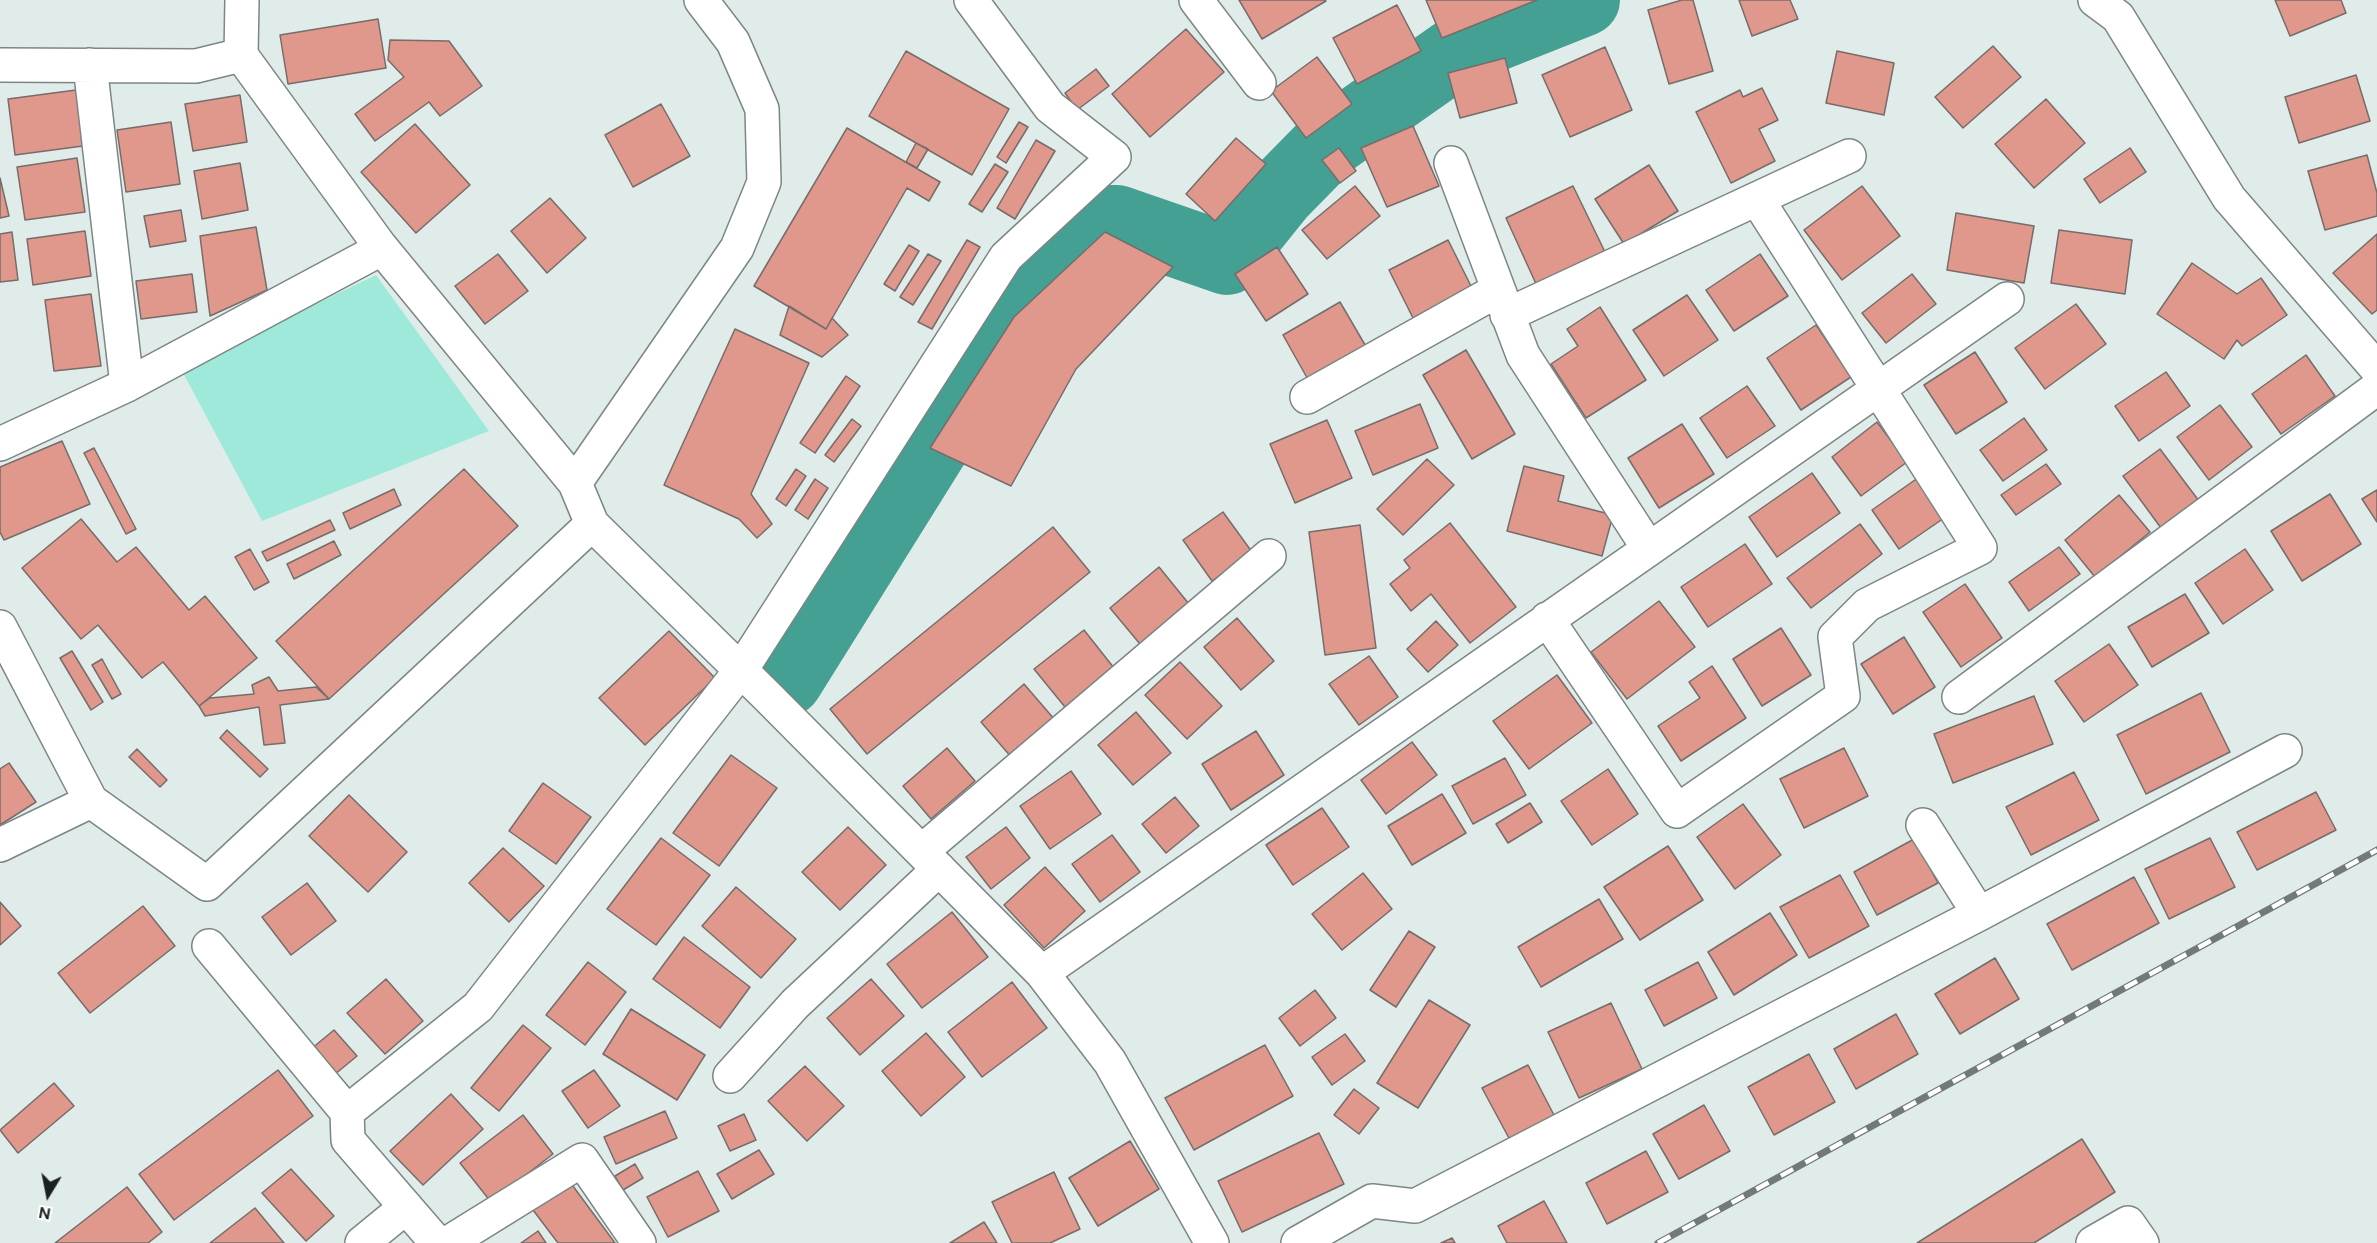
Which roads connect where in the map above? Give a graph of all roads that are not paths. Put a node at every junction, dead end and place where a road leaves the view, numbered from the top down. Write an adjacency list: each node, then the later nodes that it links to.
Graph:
1 (242, 0): 6 (street)
2 (701, 0): 22 (street)
3 (971, 0): 28 (street)
4 (1196, 0): 9 (street)
5 (2095, 0): 16 (street)
6 (241, 55): 8 (street); 13 (street)
7 (0, 65): 8 (street)
8 (90, 66): 17 (street)
9 (1259, 83)
10 (1849, 156): 12 (street)
11 (1450, 163): 15 (street)
12 (1757, 199): 15 (street); 19 (street)
13 (380, 246): 17 (street); 22 (street)
14 (2007, 298): 19 (street)
15 (1502, 302): 20 (street); 24 (street)
16 (2373, 356)
17 (127, 385): 21 (street)
18 (2377, 388): 29 (street)
19 (1881, 389): 24 (street); 26 (street)
20 (1307, 397)
21 (0, 444)
22 (575, 483): 23 (street)
23 (592, 524): 28 (street); 31 (street)
24 (1649, 549): 26 (street)
25 (1269, 556): 34 (street)
26 (1547, 619): 37 (street)
27 (0, 627): 31 (street)
28 (741, 670): 34 (street); 39 (street)
29 (1959, 697)
30 (2285, 751): 35 (street)
31 (91, 801): 33 (street)
32 (1923, 825): 35 (street)
33 (0, 845)
34 (930, 860): 37 (street); 38 (street)
35 (1979, 914): 46 (street)
36 (209, 946): 39 (street)
37 (1042, 973): 45 (street)
38 (730, 1076)
39 (347, 1112): 40 (street)
40 (406, 1207): 41 (street); 42 (street)
41 (362, 1243)
42 (437, 1243)
43 (448, 1243): 44 (street)
44 (639, 1243)
45 (1212, 1243)
46 (1298, 1243)
47 (2093, 1243): 48 (street)
48 (2142, 1243)

